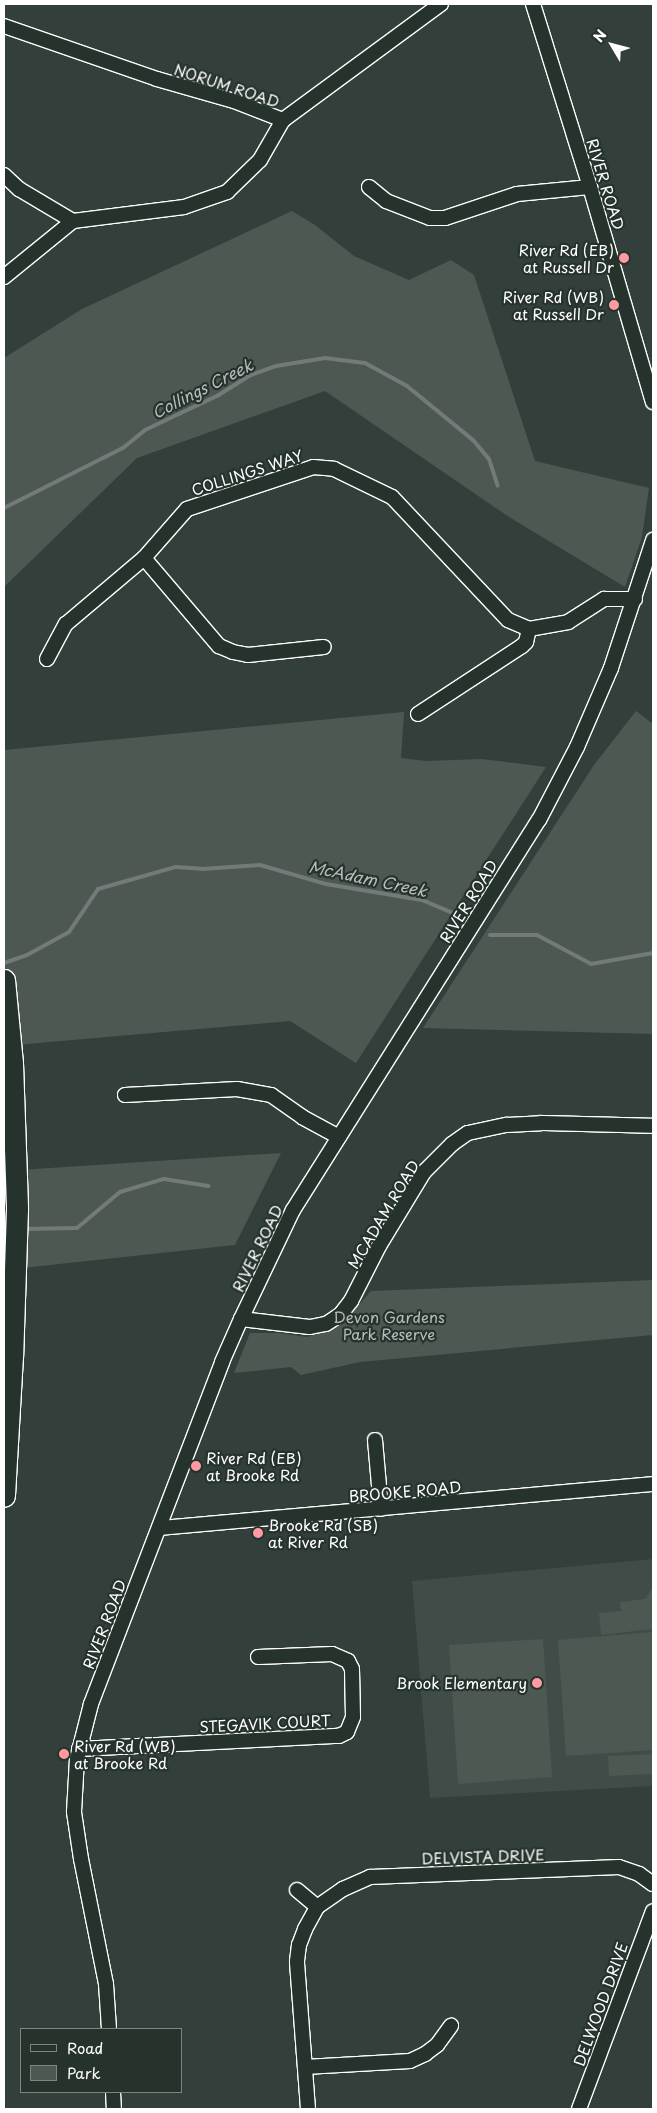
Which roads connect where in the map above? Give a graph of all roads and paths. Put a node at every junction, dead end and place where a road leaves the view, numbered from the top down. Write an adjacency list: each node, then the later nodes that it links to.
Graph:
1 (440, 4): 4 (street, NORUM ROAD)
2 (536, 5): 7 (street, RIVER ROAD)
3 (4, 26): 4 (street, NORUM ROAD)
4 (283, 120): 8 (street)
5 (4, 175): 8 (street)
6 (369, 187): 7 (street)
7 (590, 187): 10 (street, RIVER ROAD)
8 (73, 221): 9 (street)
9 (4, 277)
10 (650, 377): 11 (street, RIVER ROAD)
11 (653, 402)
12 (653, 540): 14 (street, RIVER ROAD)
13 (144, 558): 15 (street, COLLINGS WAY); 16 (street); 17 (street, COLLINGS WAY)
14 (635, 599): 15 (street); 22 (street, RIVER ROAD)
15 (530, 629): 18 (street)
16 (324, 646)
17 (47, 659)
18 (418, 714)
19 (4, 980): 26 (highway)
20 (125, 1095): 22 (street)
21 (653, 1126): 23 (street, MCADAM ROAD)
22 (339, 1137): 23 (street, RIVER ROAD)
23 (240, 1318): 28 (street, RIVER ROAD)
24 (375, 1440): 27 (street)
25 (653, 1484): 27 (street, BROOKE ROAD)
26 (4, 1496)
27 (381, 1509): 28 (street, BROOKE ROAD)
28 (160, 1528): 30 (street, RIVER ROAD)
29 (258, 1657): 30 (street, STEGAVIK COURT)
30 (79, 1749): 36 (street, RIVER ROAD)
31 (653, 1884): 33 (street, DELVISTA DRIVE)
32 (297, 1890): 33 (street)
33 (317, 1907): 37 (street, DELVISTA DRIVE)
34 (653, 1911): 41 (street, DELWOOD DRIVE)
35 (451, 2026): 37 (street)
36 (109, 2028)
37 (305, 2067): 40 (street, DELVISTA DRIVE)
38 (113, 2093): 39 (street)
39 (114, 2109)
40 (308, 2109)
41 (579, 2109)

